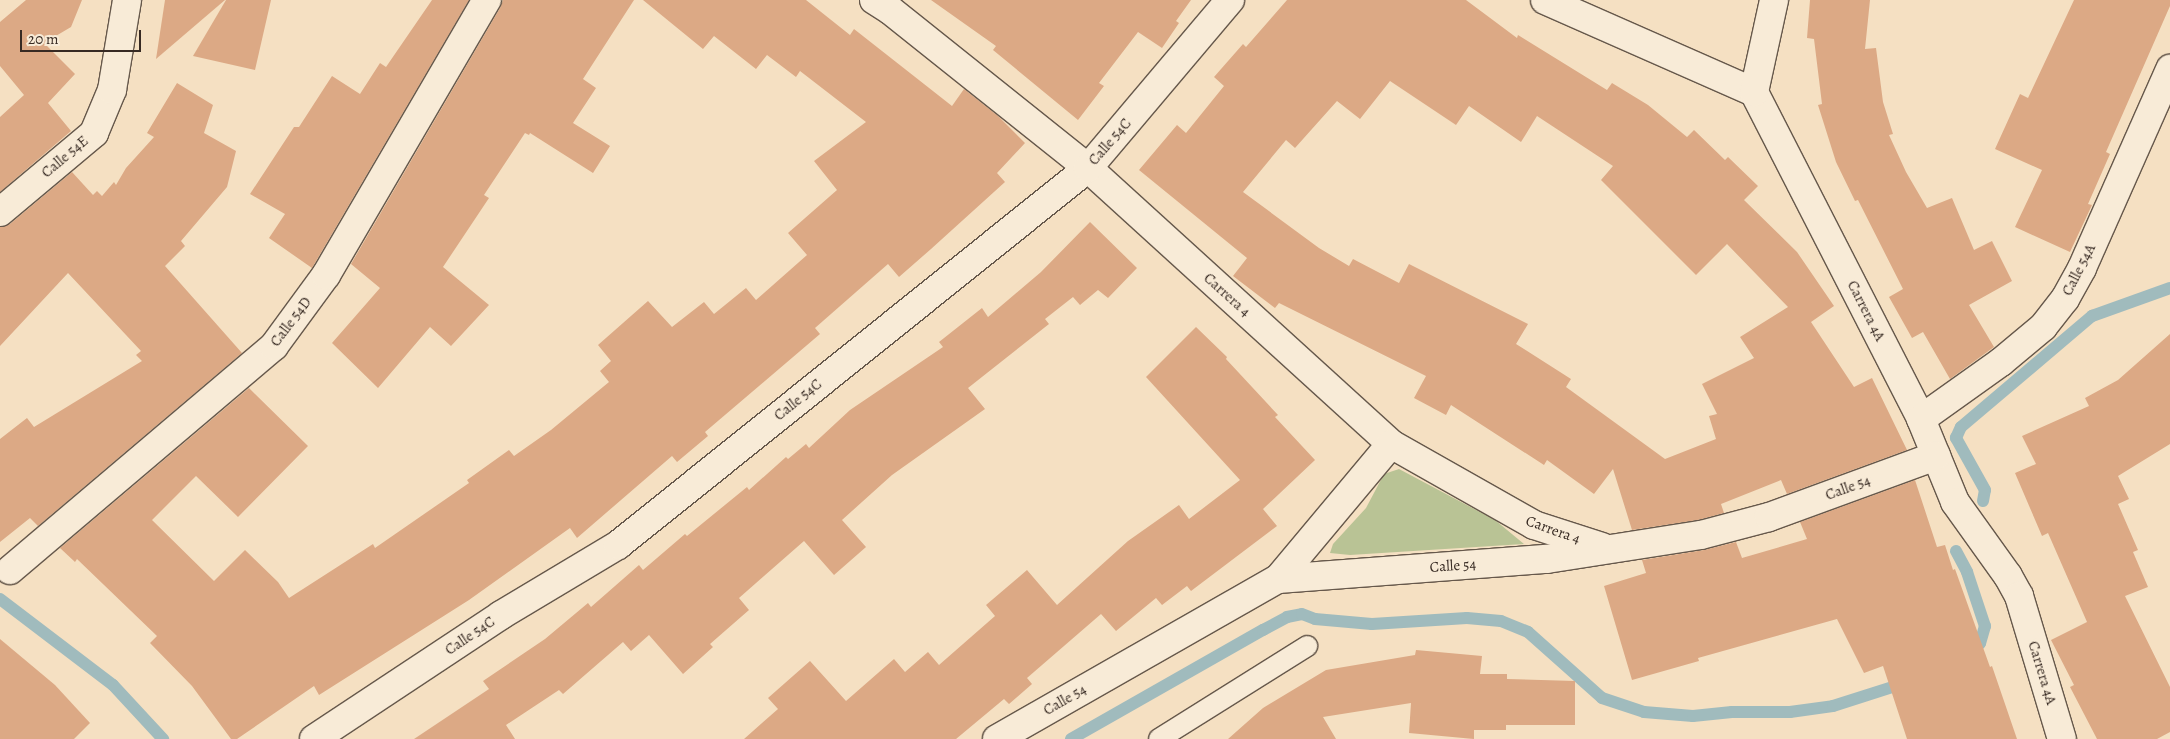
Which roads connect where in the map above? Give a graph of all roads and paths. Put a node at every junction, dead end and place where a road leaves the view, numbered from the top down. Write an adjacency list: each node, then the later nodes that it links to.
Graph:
1 (127, 0): 10 (street, Calle 54E)
2 (487, 0): 15 (street, Calle 54D)
3 (874, 0): 9 (street, Carrera 4)
4 (1230, 0): 9 (street, Calle 54C)
5 (1545, 0): 8 (street)
6 (1774, 0): 8 (street)
7 (2170, 69): 11 (street, Calle 54A)
8 (1754, 92): 11 (street, Carrera 4A)
9 (1088, 168): 12 (street, Carrera 4); 18 (street, Calle 54C)
10 (0, 212)
11 (1922, 419): 13 (street, Carrera 4A)
12 (1391, 444): 14 (street, Carrera 4); 16 (street)
13 (1936, 456): 14 (street, Calle 54); 21 (street, Carrera 4A)
14 (1606, 548): 16 (street, Calle 54)
15 (10, 570)
16 (1278, 579): 19 (street, Calle 54)
17 (1307, 646): 20 (lane)
18 (314, 739)
19 (997, 739)
20 (1159, 739)
21 (2062, 739)

